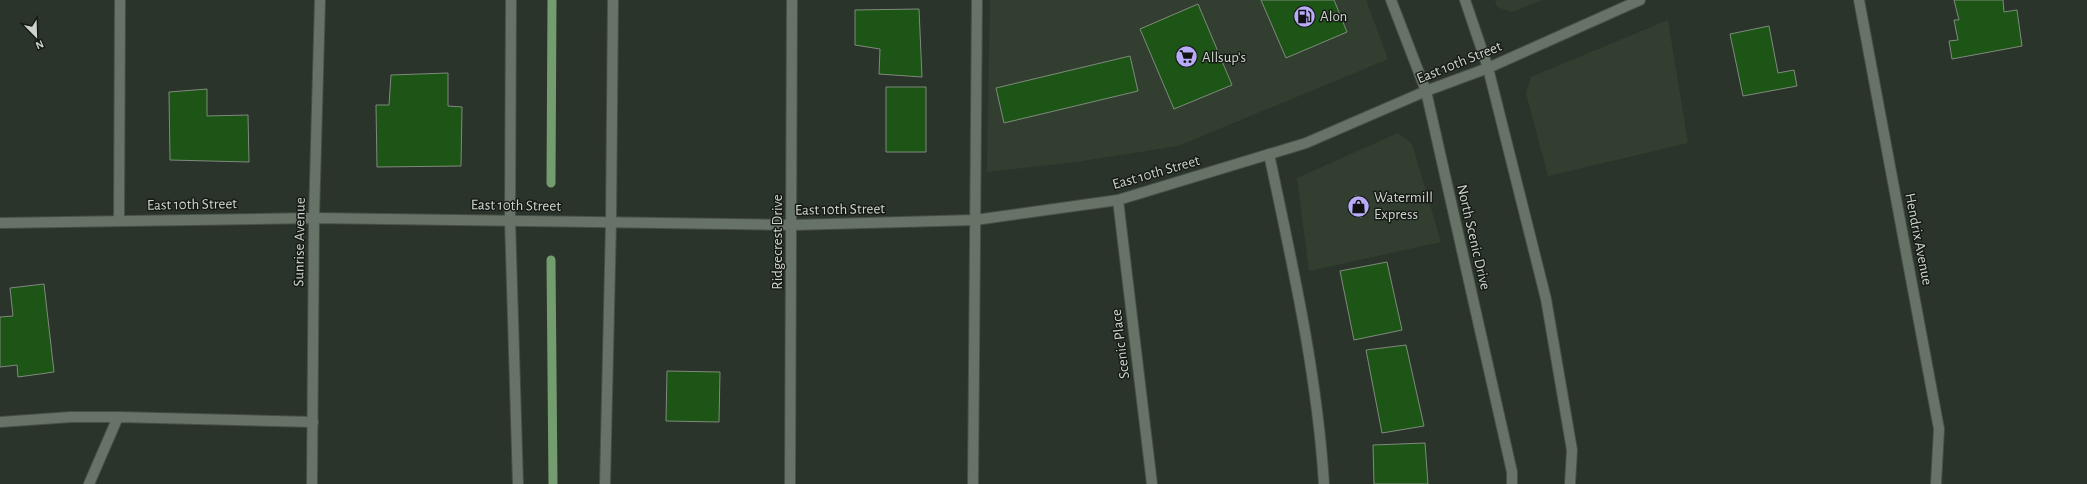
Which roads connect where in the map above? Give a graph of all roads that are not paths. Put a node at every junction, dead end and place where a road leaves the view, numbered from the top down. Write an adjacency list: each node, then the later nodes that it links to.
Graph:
1 (120, 0): 16 (street)
2 (320, 0): 15 (street, Sunrise Avenue)
3 (511, 0): 17 (street)
4 (613, 0): 19 (street)
5 (792, 0): 21 (street, Ridgecrest Drive)
6 (977, 0): 18 (street)
7 (1391, 0): 12 (street, North Scenic Drive)
8 (1465, 0): 11 (street)
9 (1640, 0): 11 (street, East 10th Street)
10 (1859, 0): 35 (street, Hendrix Avenue)
11 (1488, 68): 12 (street, East 10th Street); 34 (street)
12 (1426, 91): 13 (street, East 10th Street); 33 (street, North Scenic Drive)
13 (1269, 154): 14 (street, East 10th Street); 32 (street)
14 (1118, 200): 18 (street, East 10th Street); 31 (street, Scenic Place)
15 (314, 218): 16 (street, East 10th Street); 17 (street, East 10th Street); 24 (street, Sunrise Avenue)
16 (119, 220): 20 (street, East 10th Street)
17 (510, 220): 19 (street, East 10th Street); 27 (street)
18 (975, 220): 21 (street, East 10th Street); 30 (street)
19 (611, 222): 21 (street, East 10th Street); 28 (street)
20 (0, 223)
21 (792, 225): 29 (street, Ridgecrest Drive)
22 (118, 417): 23 (street); 24 (street); 25 (street)
23 (0, 422)
24 (313, 422): 26 (street, Sunrise Avenue)
25 (90, 484)
26 (312, 484)
27 (518, 484)
28 (605, 484)
29 (790, 484)
30 (973, 484)
31 (1152, 484)
32 (1324, 484)
33 (1512, 484)
34 (1570, 484)
35 (1936, 484)

